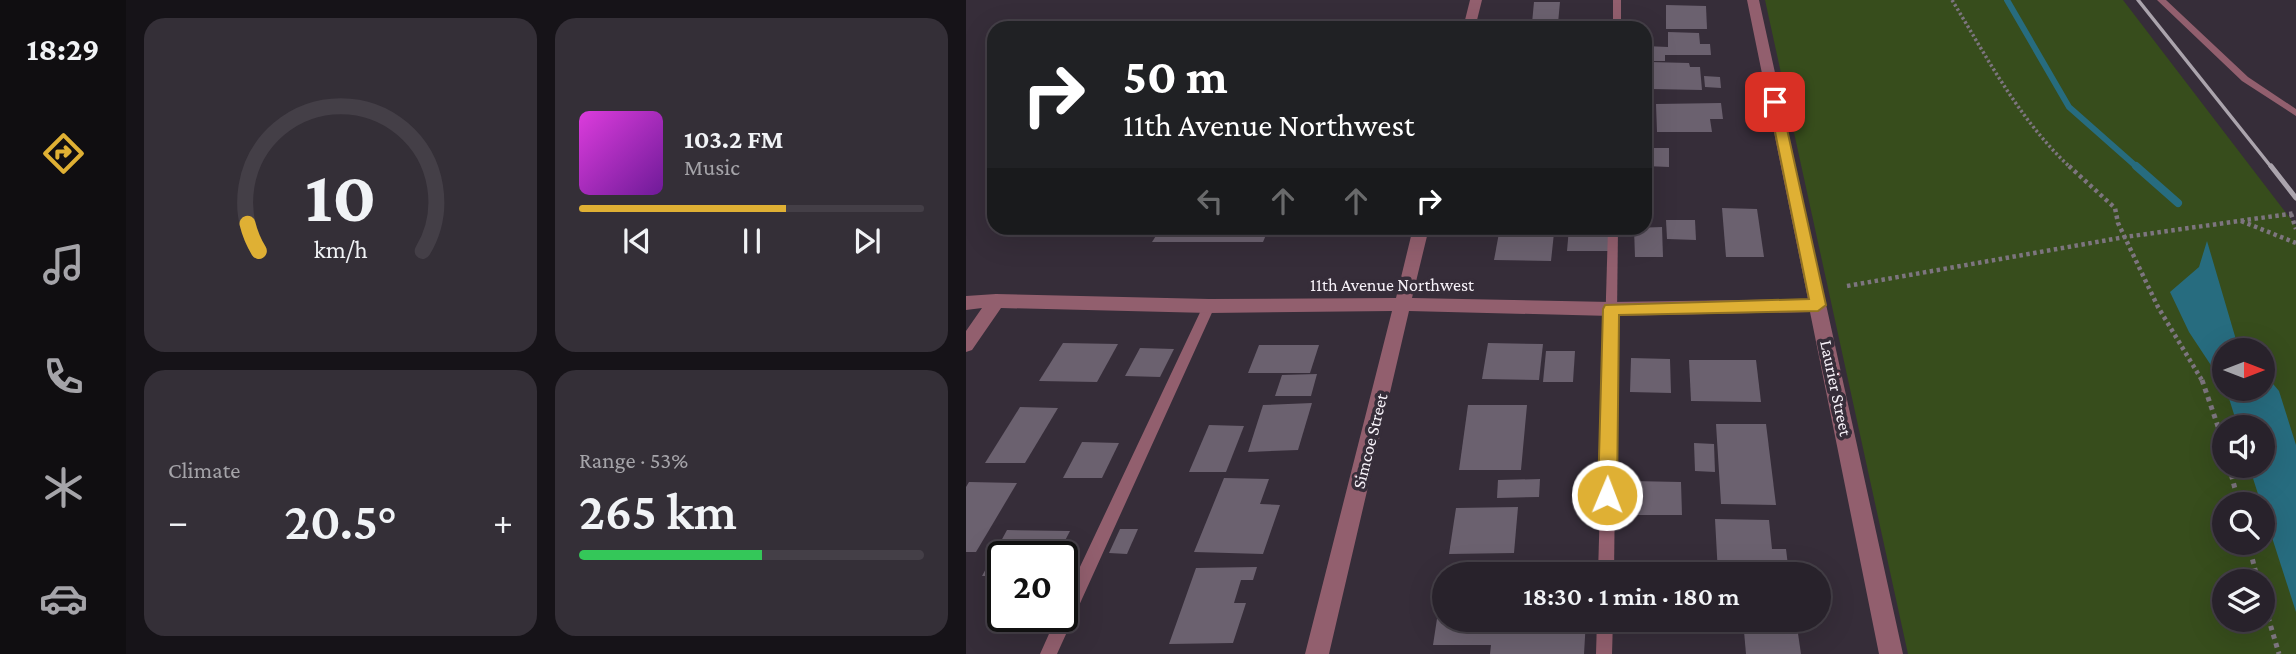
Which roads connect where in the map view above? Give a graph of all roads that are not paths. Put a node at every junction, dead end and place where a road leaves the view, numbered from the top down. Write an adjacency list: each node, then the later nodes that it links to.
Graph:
1 (1476, 0): 5 (street)
2 (1617, 0): 6 (lane)
3 (1753, 0): 13 (street, Laurier Street)
4 (2161, 0): 7 (lane)
5 (1471, 21)
6 (1617, 21)
7 (2296, 113)
8 (1419, 235): 12 (street, Simcoe Street)
9 (1613, 235): 15 (lane)
10 (996, 301): 11 (street, 11th Avenue Northwest); 14 (street, 11th Avenue Northwest); 16 (street)
11 (966, 303)
12 (1403, 304): 14 (street, 11th Avenue Northwest); 15 (street, 11th Avenue Northwest); 20 (street, Simcoe Street)
13 (1818, 305): 15 (street, 11th Avenue Northwest); 22 (street, Laurier Street)
14 (1209, 306): 19 (lane)
15 (1611, 309): 17 (lane)
16 (966, 345)
17 (1606, 562)
18 (1605, 632): 21 (lane)
19 (1048, 654)
20 (1317, 654)
21 (1604, 654)
22 (1891, 654)

